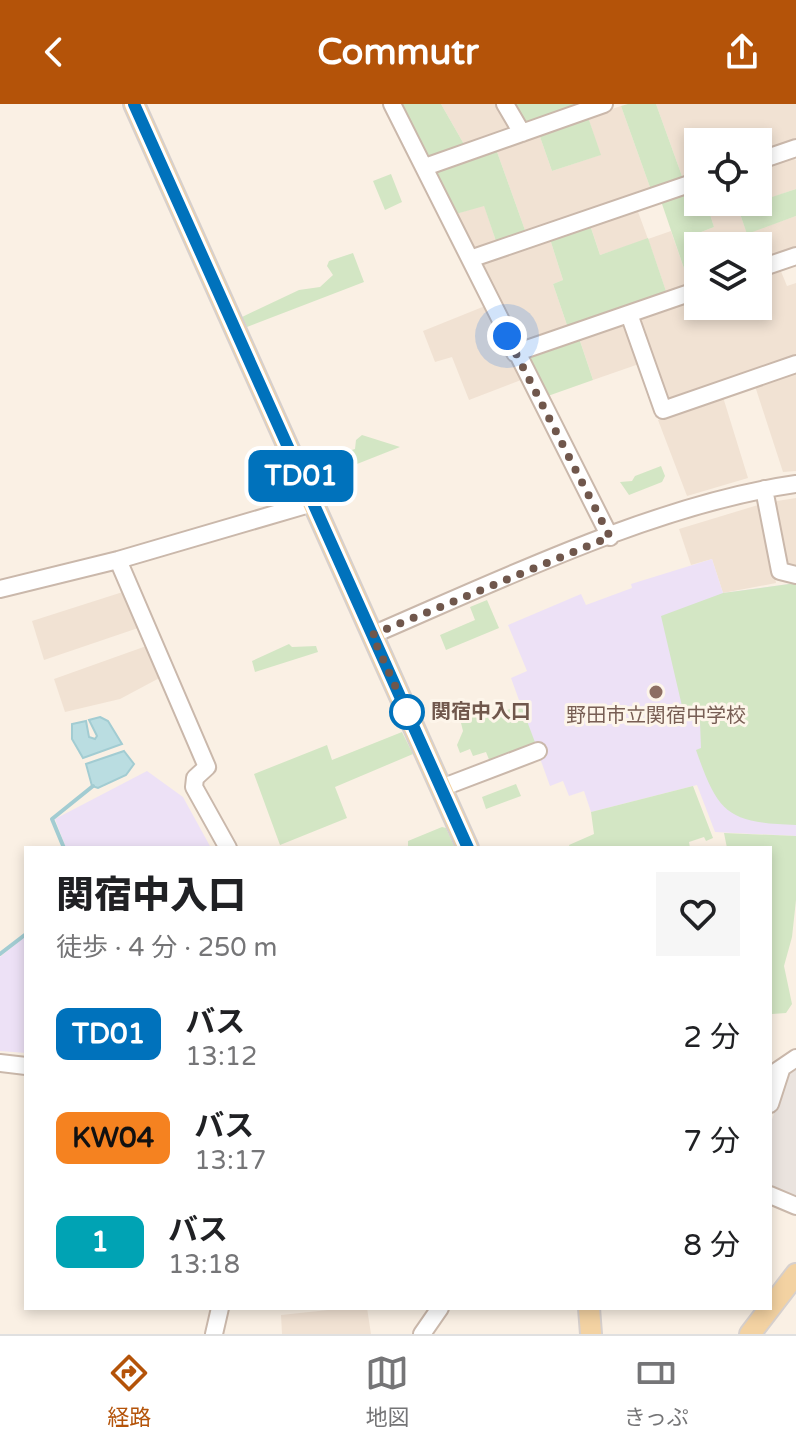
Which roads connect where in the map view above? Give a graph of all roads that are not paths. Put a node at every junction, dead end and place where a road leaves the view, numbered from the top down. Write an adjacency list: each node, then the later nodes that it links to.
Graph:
1 (134, 104): 19 (main road)
2 (392, 104): 8 (street)
3 (505, 104): 5 (street)
4 (604, 104): 5 (street)
5 (522, 133): 8 (street)
6 (796, 148): 7 (street)
7 (772, 156)
8 (425, 167): 11 (street)
9 (684, 186): 11 (street)
10 (796, 256): 12 (street)
11 (470, 259): 15 (street)
12 (772, 264)
13 (684, 295): 14 (street)
14 (629, 314): 15 (street); 16 (street)
15 (515, 353): 20 (street)
16 (796, 364)
17 (796, 484): 18 (street)
18 (764, 489): 20 (street); 22 (street)
19 (313, 503): 21 (street); 24 (main road)
20 (610, 537): 24 (street)
21 (118, 560): 23 (street); 27 (street)
22 (796, 575)
23 (0, 589)
24 (372, 635): 26 (main road)
25 (538, 751): 26 (street)
26 (441, 788): 28 (main road)
27 (227, 846)
28 (467, 846)
29 (796, 1058): 32 (street)
30 (0, 1063): 31 (street)
31 (24, 1066)
32 (775, 1073)
33 (772, 1196): 34 (street)
34 (796, 1206)
35 (796, 1274): 36 (main road)
36 (772, 1305)
37 (220, 1310): 41 (street)
38 (439, 1310): 42 (street)
39 (589, 1310): 43 (main road)
40 (768, 1310): 44 (main road)
41 (214, 1334)
42 (422, 1334)
43 (591, 1334)
44 (750, 1334)

